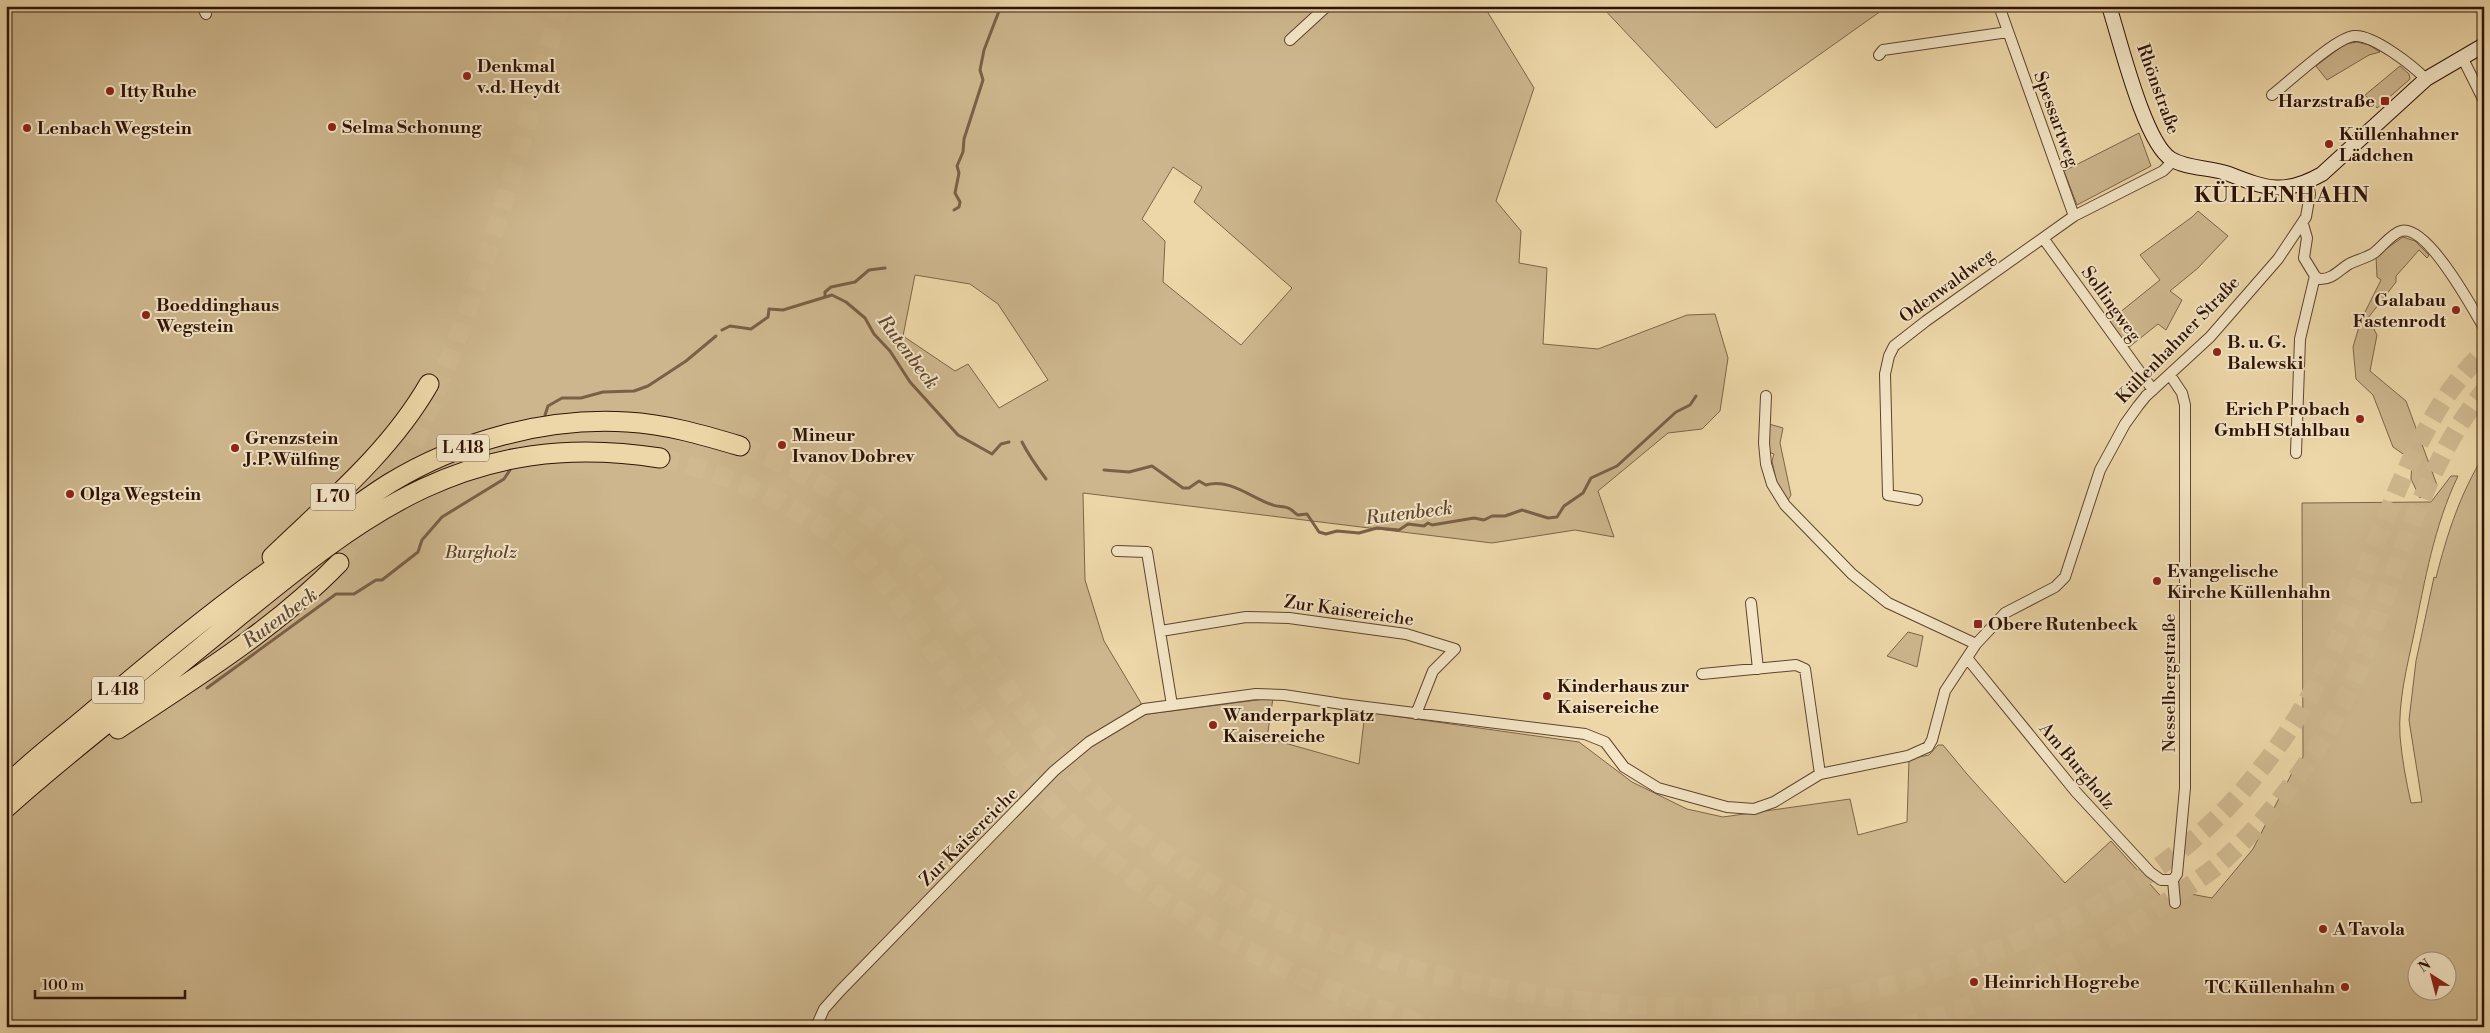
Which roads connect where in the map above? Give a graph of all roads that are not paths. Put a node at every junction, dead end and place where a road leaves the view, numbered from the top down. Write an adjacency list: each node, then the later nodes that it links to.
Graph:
1 (1328, 6): 5 (street)
2 (1999, 6): 4 (street, Spessartweg)
3 (2109, 6): 12 (street, Rhönstraße)
4 (2008, 32): 7 (street); 14 (street, Spessartweg)
5 (1290, 40)
6 (2484, 45): 8 (street)
7 (1879, 55)
8 (2462, 57): 9 (street); 11 (street)
9 (2426, 79): 10 (street); 13 (street)
10 (2272, 95)
11 (2484, 101)
12 (2173, 161): 13 (street, Rhönstraße); 14 (street, Odenwaldweg)
13 (2308, 182): 15 (street, Küllenhahner Straße)
14 (2074, 216): 16 (street, Odenwaldweg)
15 (2302, 224): 17 (street); 19 (street, Küllenhahner Straße)
16 (2043, 238): 21 (street, Sollingweg); 26 (street, Odenwaldweg)
17 (2315, 276): 18 (street); 24 (street)
18 (2484, 328)
19 (2170, 375): 21 (street, Küllenhahner Straße); 42 (street, Nesselbergstraße)
20 (429, 384): 29 (highway, L 70)
21 (2153, 390): 32 (street, Küllenhahner Straße)
22 (1766, 396): 32 (street)
23 (740, 446): 29 (highway, L 418)
24 (2296, 453)
25 (660, 458): 40 (highway, L 418)
26 (1917, 500)
27 (1118, 551): 31 (street)
28 (339, 563): 40 (highway)
29 (226, 602): 40 (highway, L 418)
30 (1751, 603): 34 (street)
31 (1161, 631): 36 (street); 37 (street, Zur Kaisereiche)
32 (1976, 644): 33 (street, Küllenhahner Straße)
33 (1967, 658): 38 (street, Küllenhahner Straße); 42 (street, Am Burgholz)
34 (1758, 669): 35 (street); 39 (street)
35 (1702, 674)
36 (1172, 705): 37 (street, Zur Kaisereiche); 44 (street, Zur Kaisereiche)
37 (1416, 714): 39 (street, Zur Kaisereiche)
38 (1928, 747): 39 (street, Zur Kaisereiche)
39 (1820, 774)
40 (15, 789): 41 (highway, L 418)
41 (6, 808)
42 (2173, 880): 43 (street, Nesselbergstraße)
43 (2175, 903)
44 (816, 1027)

